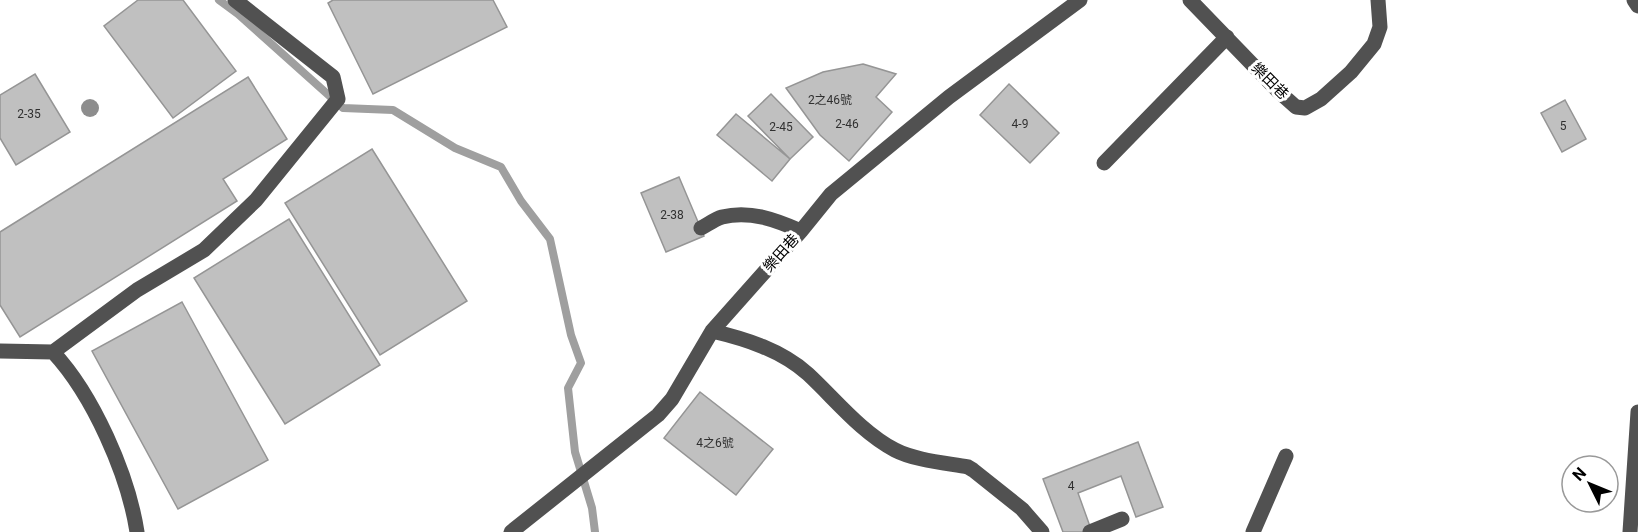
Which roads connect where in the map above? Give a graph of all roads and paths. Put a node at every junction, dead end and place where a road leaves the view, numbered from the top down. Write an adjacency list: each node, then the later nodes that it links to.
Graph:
1 (235, 0): 13 (street)
2 (1080, 0): 10 (street, 樂田巷)
3 (1190, 0): 7 (street, 樂田巷)
4 (1378, 0): 7 (street, 樂田巷)
5 (1634, 0): 6 (street)
6 (1638, 6)
7 (1227, 37): 8 (street)
8 (1104, 163)
9 (701, 228): 10 (street)
10 (801, 231): 11 (street, 樂田巷)
11 (712, 331): 18 (street, 樂田巷); 19 (street)
12 (0, 351): 13 (street)
13 (54, 352): 17 (street)
14 (1638, 412): 22 (street)
15 (1286, 456): 21 (street)
16 (1122, 519): 20 (street)
17 (137, 532)
18 (511, 532)
19 (1042, 532)
20 (1090, 532)
21 (1253, 532)
22 (1630, 532)

